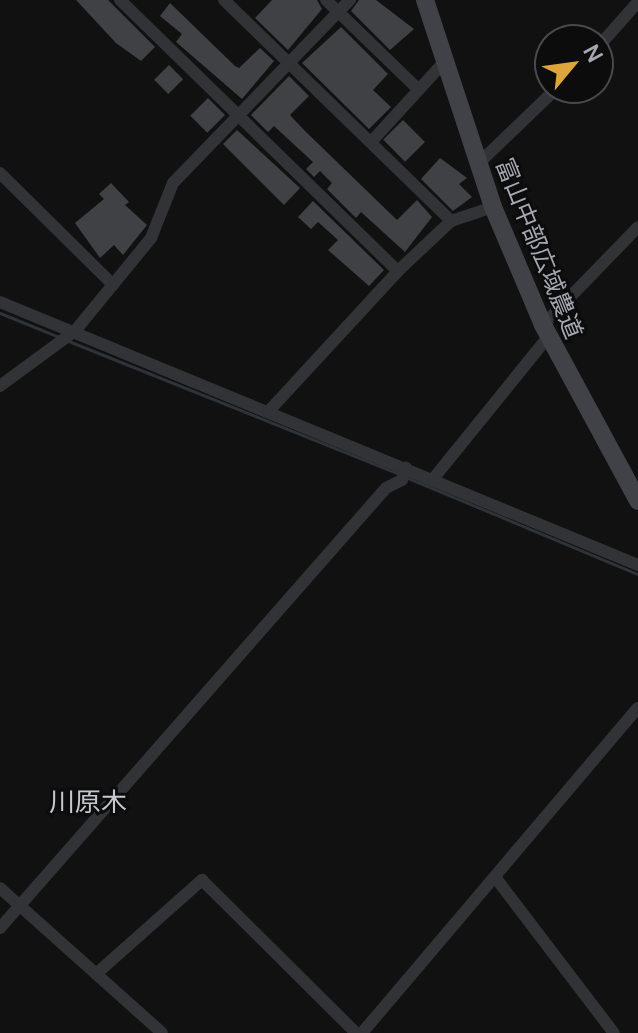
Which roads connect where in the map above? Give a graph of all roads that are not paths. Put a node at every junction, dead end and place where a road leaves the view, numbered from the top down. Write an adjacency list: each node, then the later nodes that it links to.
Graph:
1 (120, 0): 13 (street)
2 (224, 0): 10 (street)
3 (326, 0): 7 (street)
4 (350, 0): 7 (street)
5 (425, 0): 9 (street, 富山中部広域農道)
6 (638, 2): 8 (street)
7 (339, 12): 10 (street); 11 (street)
8 (614, 29)
9 (445, 61): 11 (street); 15 (street, 富山中部広域農道)
10 (290, 64): 13 (street); 14 (street)
11 (419, 90): 14 (street)
12 (540, 104): 15 (street)
13 (239, 114): 20 (street); 21 (street)
14 (372, 141): 18 (street)
15 (479, 163): 17 (street, 富山中部広域農道)
16 (0, 173): 21 (street)
17 (493, 207): 18 (street); 24 (street, 富山中部広域農道)
18 (451, 221): 20 (street)
19 (638, 227): 24 (street)
20 (398, 271): 26 (street)
21 (113, 285): 23 (street)
22 (0, 302): 23 (street)
23 (75, 331): 25 (street); 26 (street)
24 (545, 331): 28 (street); 29 (street, 富山中部広域農道)
25 (0, 386)
26 (268, 412): 27 (street)
27 (406, 468): 28 (street); 34 (street)
28 (433, 479): 30 (street)
29 (638, 501)
30 (638, 565)
31 (638, 708): 32 (street)
32 (495, 877): 39 (street); 40 (street)
33 (0, 888): 34 (street)
34 (20, 906): 35 (street); 36 (street)
35 (0, 928)
36 (96, 974): 37 (street); 38 (street)
37 (162, 1033)
38 (356, 1033)
39 (362, 1033)
40 (614, 1033)

